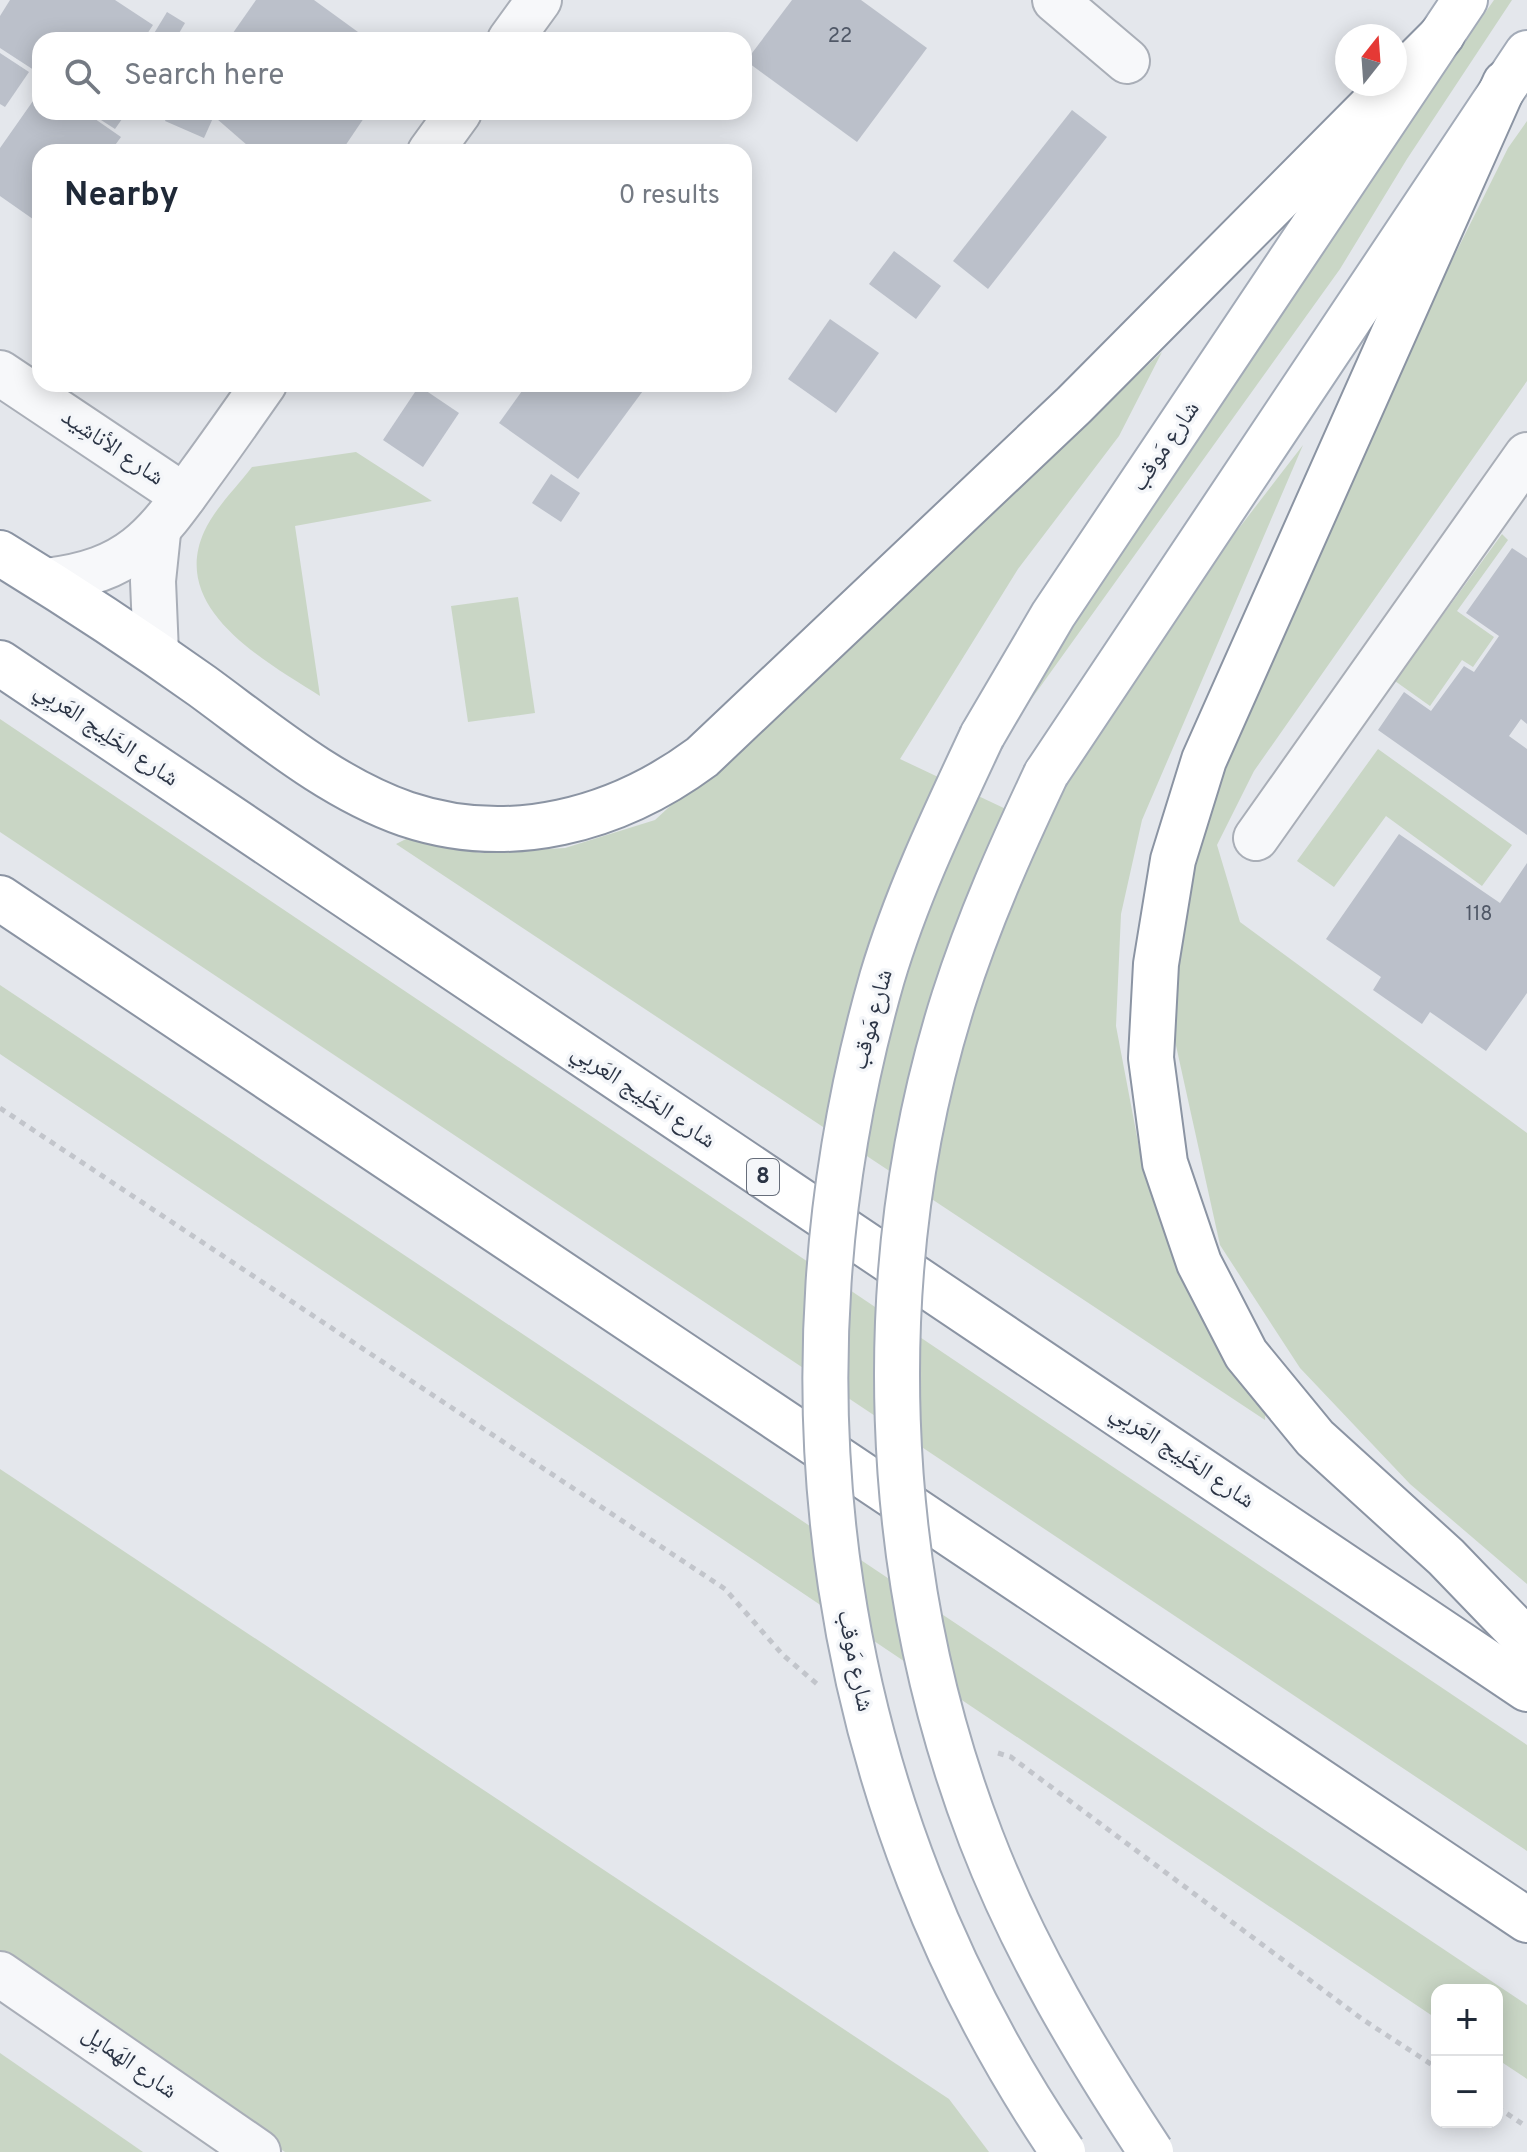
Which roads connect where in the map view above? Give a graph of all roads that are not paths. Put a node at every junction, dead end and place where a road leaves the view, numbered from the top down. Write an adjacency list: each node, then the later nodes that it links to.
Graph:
1 (539, 0): 4 (street)
2 (1055, 0): 5 (street)
3 (1454, 18): 7 (main road); 27 (main road, شارع مَوقب, bridge)
4 (516, 32)
5 (1127, 61)
6 (1516, 68): 22 (main road); 28 (main road, bridge)
7 (1407, 69)
8 (1381, 96): 18 (main road)
9 (453, 120): 10 (street)
10 (436, 144)
11 (0, 373): 14 (street, شارع الأناشِيد)
12 (258, 392): 14 (street)
13 (1527, 455): 20 (street)
14 (184, 496): 15 (street)
15 (158, 533): 17 (street); 18 (street)
16 (0, 553): 17 (main road)
17 (46, 581): 18 (main road)
18 (156, 653)
19 (0, 663): 23 (main road, شارع الخَلِيج العَربِي / 8)
20 (1256, 838)
21 (0, 898): 24 (main road)
22 (1527, 1641)
23 (1527, 1689)
24 (1527, 1920)
25 (0, 1974): 26 (street, شارع الهَمايِل)
26 (258, 2152)
27 (1063, 2152)
28 (1151, 2152)

